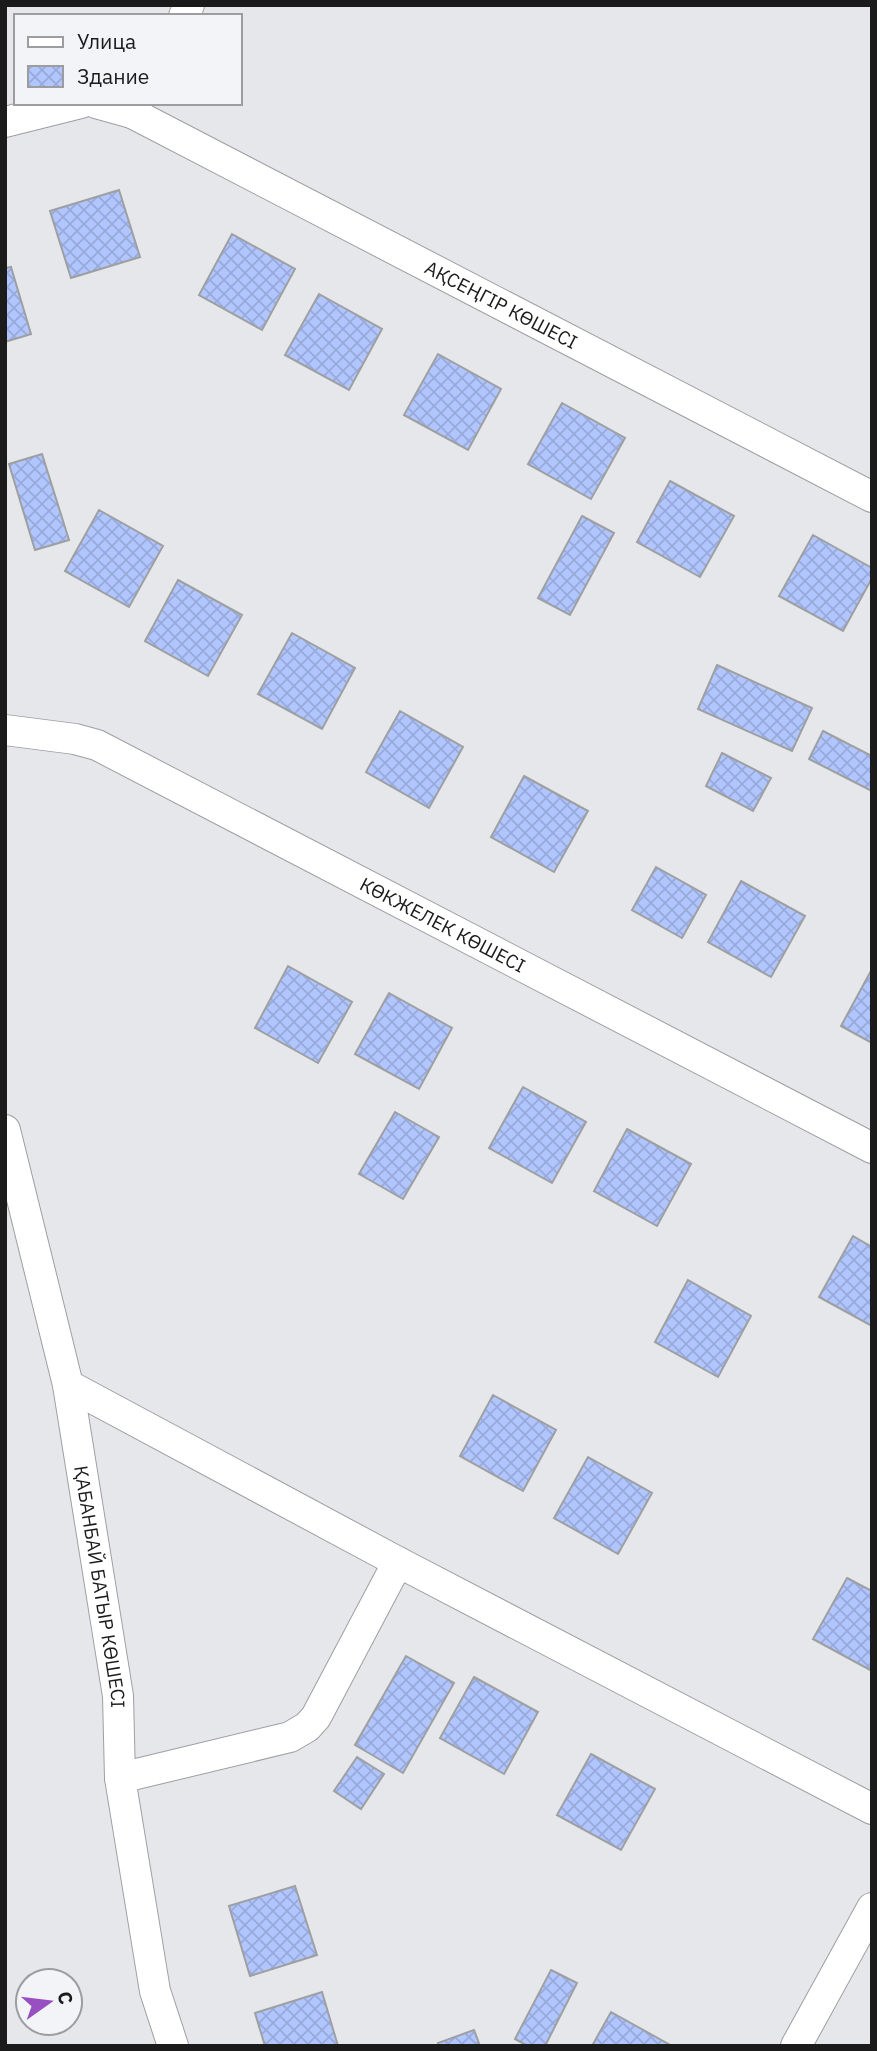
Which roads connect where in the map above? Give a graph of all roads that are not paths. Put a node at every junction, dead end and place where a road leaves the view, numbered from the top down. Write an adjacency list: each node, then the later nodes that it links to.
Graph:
1 (73, 105): 4 (street)
2 (111, 105): 3 (street, АҚСЕҢГІР КӨШЕСІ)
3 (134, 108): 5 (street, АҚСЕҢГІР КӨШЕСІ)
4 (5, 122)
5 (872, 497)
6 (5, 730): 8 (street, КӨКЖЕЛЕК КӨШЕСІ)
7 (5, 1130): 9 (street, ҚАБАНБАЙ БАТЫР КӨШЕСІ)
8 (872, 1148)
9 (68, 1385): 10 (street); 11 (street, ҚАБАНБАЙ БАТЫР КӨШЕСІ)
10 (398, 1562): 11 (street); 12 (street)
11 (120, 1778): 14 (street, ҚАБАНБАЙ БАТЫР КӨШЕСІ)
12 (872, 1809)
13 (872, 1908): 15 (street)
14 (173, 2046)
15 (796, 2046)

